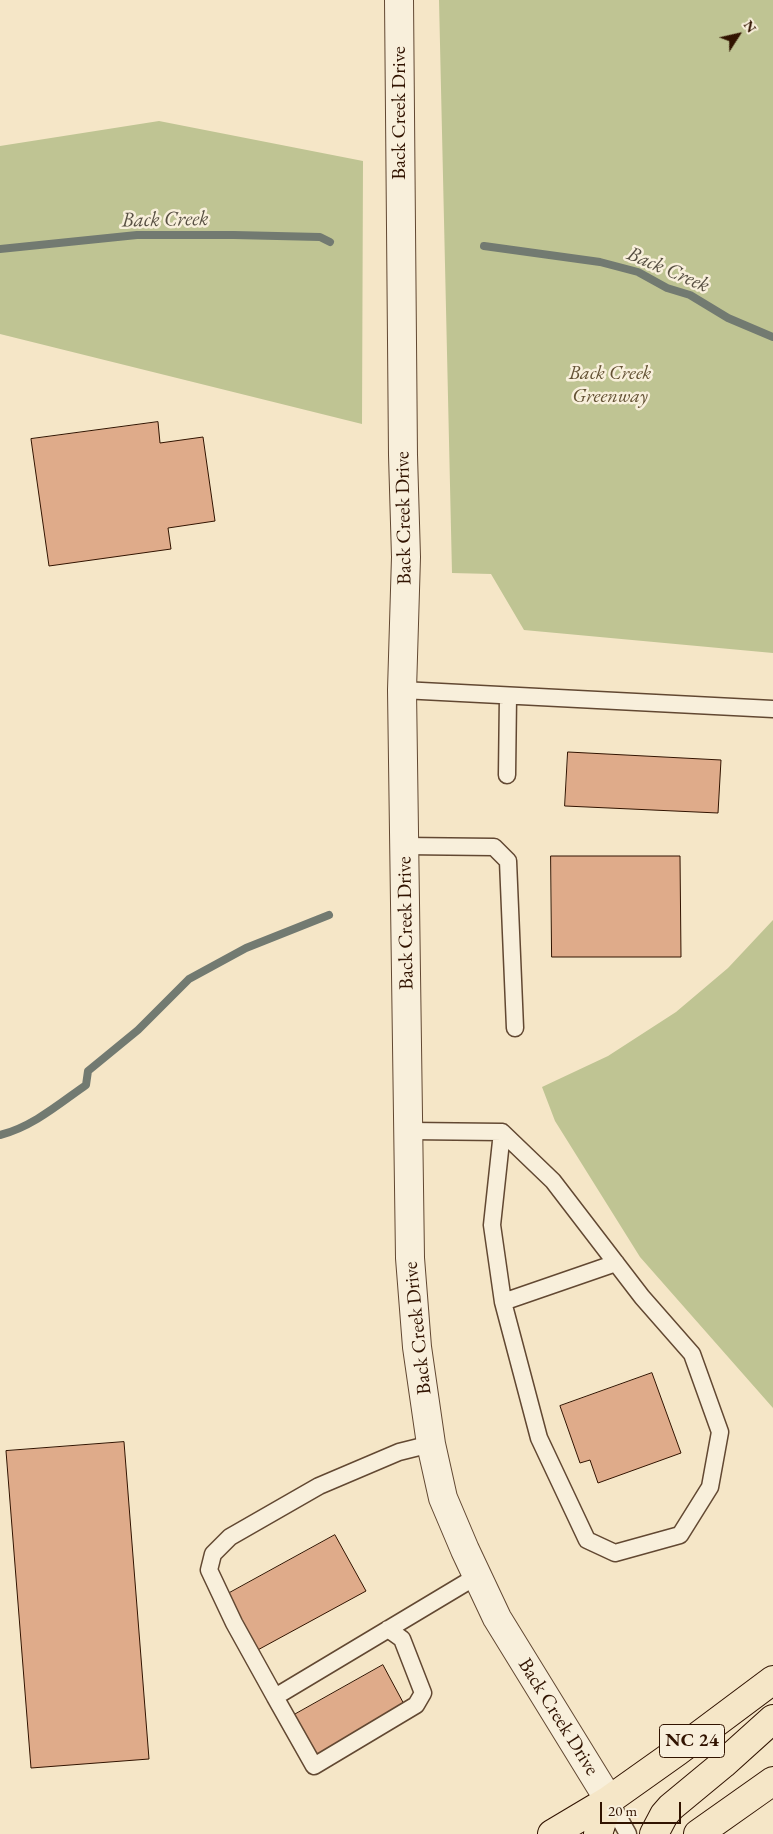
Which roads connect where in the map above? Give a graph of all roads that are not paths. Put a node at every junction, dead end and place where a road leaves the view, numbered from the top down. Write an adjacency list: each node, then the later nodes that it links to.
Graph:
1 (399, 0): 2 (street, Back Creek Drive)
2 (402, 690): 3 (lane); 6 (street, Back Creek Drive)
3 (508, 696): 4 (lane); 5 (lane)
4 (773, 709)
5 (507, 775)
6 (404, 846): 7 (lane); 8 (street, Back Creek Drive)
7 (516, 1028)
8 (409, 1131): 9 (lane); 12 (street, Back Creek Drive)
9 (502, 1132): 10 (lane); 11 (lane)
10 (616, 1262): 11 (lane); 11 (lane)
11 (503, 1302)
12 (431, 1444): 13 (street, Back Creek Drive); 16 (lane)
13 (478, 1576): 14 (lane); 19 (street, Back Creek Drive)
14 (388, 1629): 16 (lane); 16 (lane)
15 (773, 1680): 19 (main road, NC 24)
16 (275, 1697)
17 (773, 1719): 23 (main road)
18 (773, 1781): 24 (main road)
19 (610, 1800): 20 (main road, NC 24); 21 (main road); 22 (lane)
20 (552, 1834)
21 (598, 1834)
22 (628, 1834)
23 (654, 1834)
24 (698, 1834)

